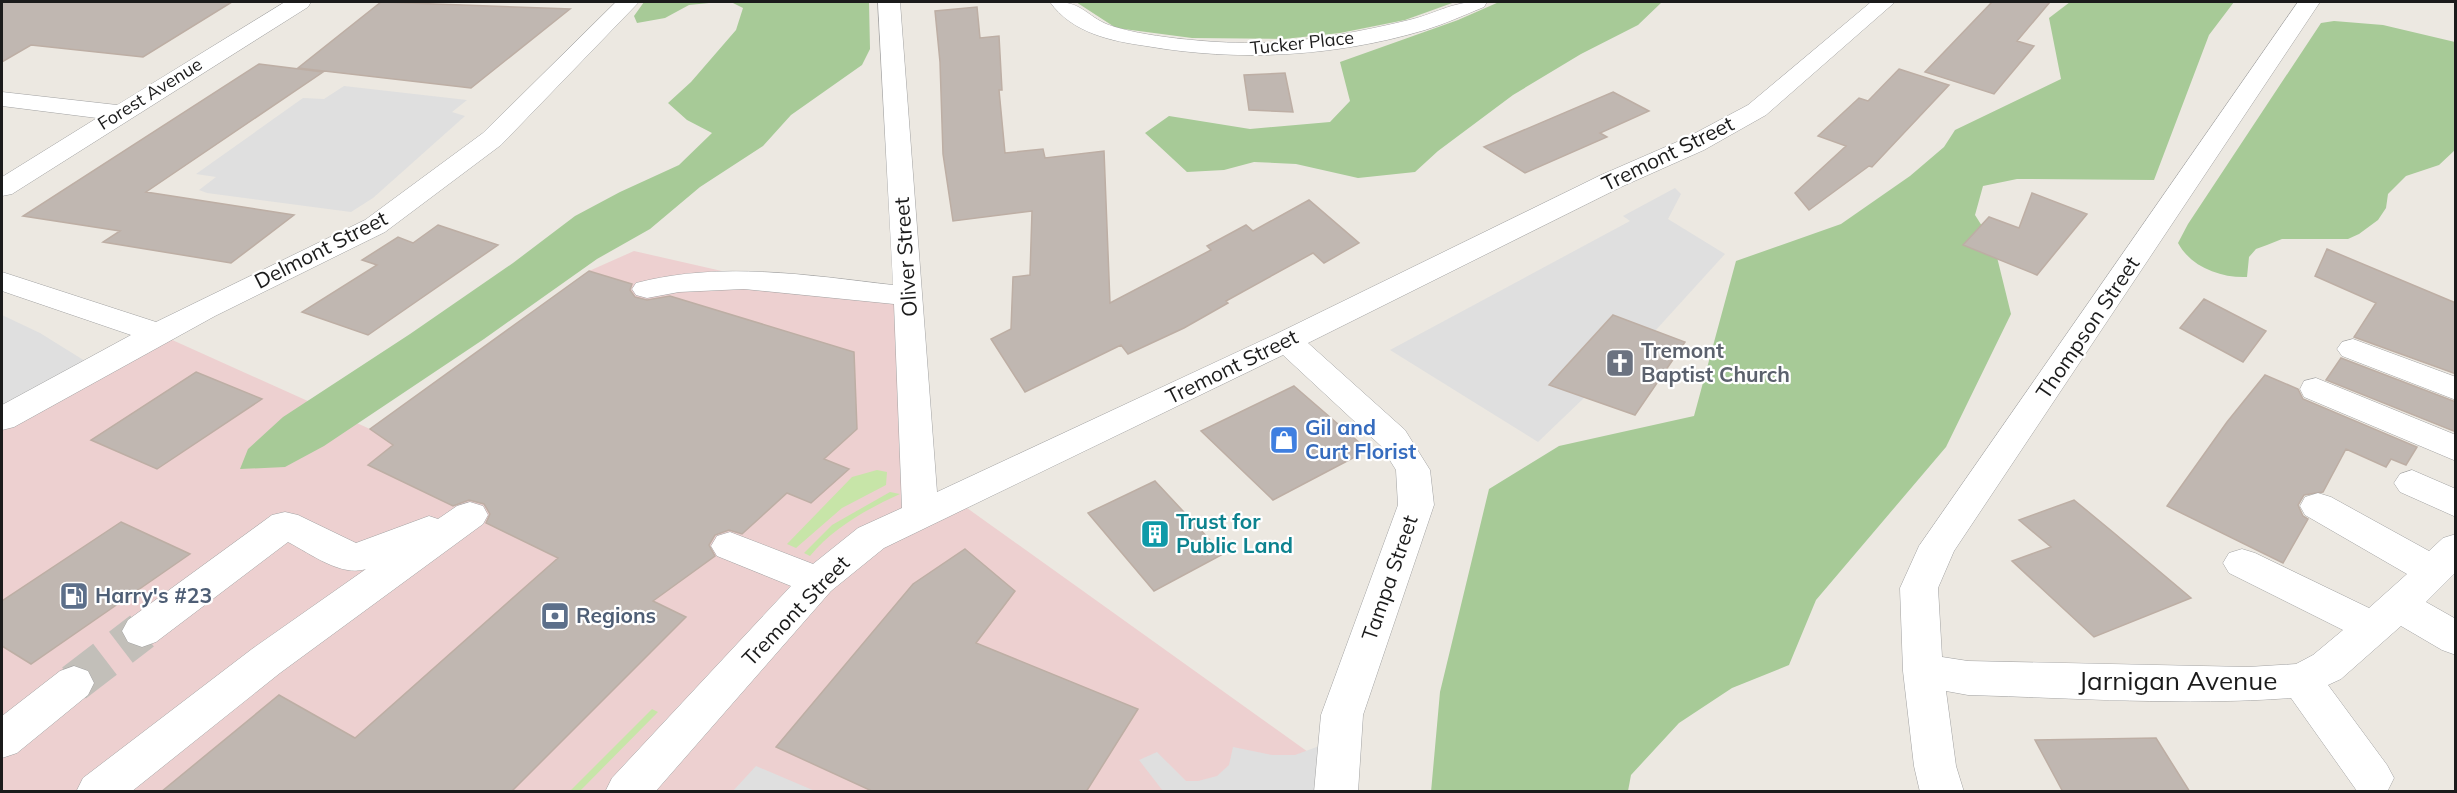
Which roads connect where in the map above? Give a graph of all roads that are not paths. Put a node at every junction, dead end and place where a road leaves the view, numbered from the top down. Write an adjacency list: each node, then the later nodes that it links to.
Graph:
1 (300, 2): 9 (street, Forest Avenue)
2 (628, 2): 14 (street, Delmont Street)
3 (889, 2): 13 (street, Oliver Street)
4 (1060, 2): 5 (street, Tucker Place)
5 (1476, 2)
6 (1884, 2): 15 (street, Tremont Street)
7 (2309, 2): 31 (street, Thompson Street)
8 (2, 99): 9 (street)
9 (121, 113): 10 (street, Forest Avenue)
10 (2, 188)
11 (2, 281): 14 (street)
12 (647, 289): 13 (street)
13 (909, 296): 23 (street, Oliver Street)
14 (159, 334): 19 (street, Delmont Street)
15 (1287, 341): 23 (street, Tremont Street); 38 (street, Tampa Street)
16 (2353, 349): 18 (street)
17 (2316, 389): 20 (street)
18 (2456, 389)
19 (2, 419)
20 (2456, 449)
21 (2412, 483): 22 (street)
22 (2456, 504)
23 (920, 513): 27 (street, Tremont Street)
24 (2317, 516): 28 (street)
25 (730, 546): 27 (street)
26 (2242, 563): 28 (street)
27 (818, 581): 37 (street, Tremont Street)
28 (2416, 588): 30 (street); 32 (street, Jarnigan Avenue)
29 (142, 631): 36 (street)
30 (2456, 639)
31 (1923, 671): 32 (street, Jarnigan Avenue); 39 (street, Thompson Street)
32 (2301, 680): 35 (street)
33 (74, 683): 34 (street)
34 (2, 740)
35 (2372, 777)
36 (98, 792)
37 (627, 792)
38 (1336, 792)
39 (1942, 792)

